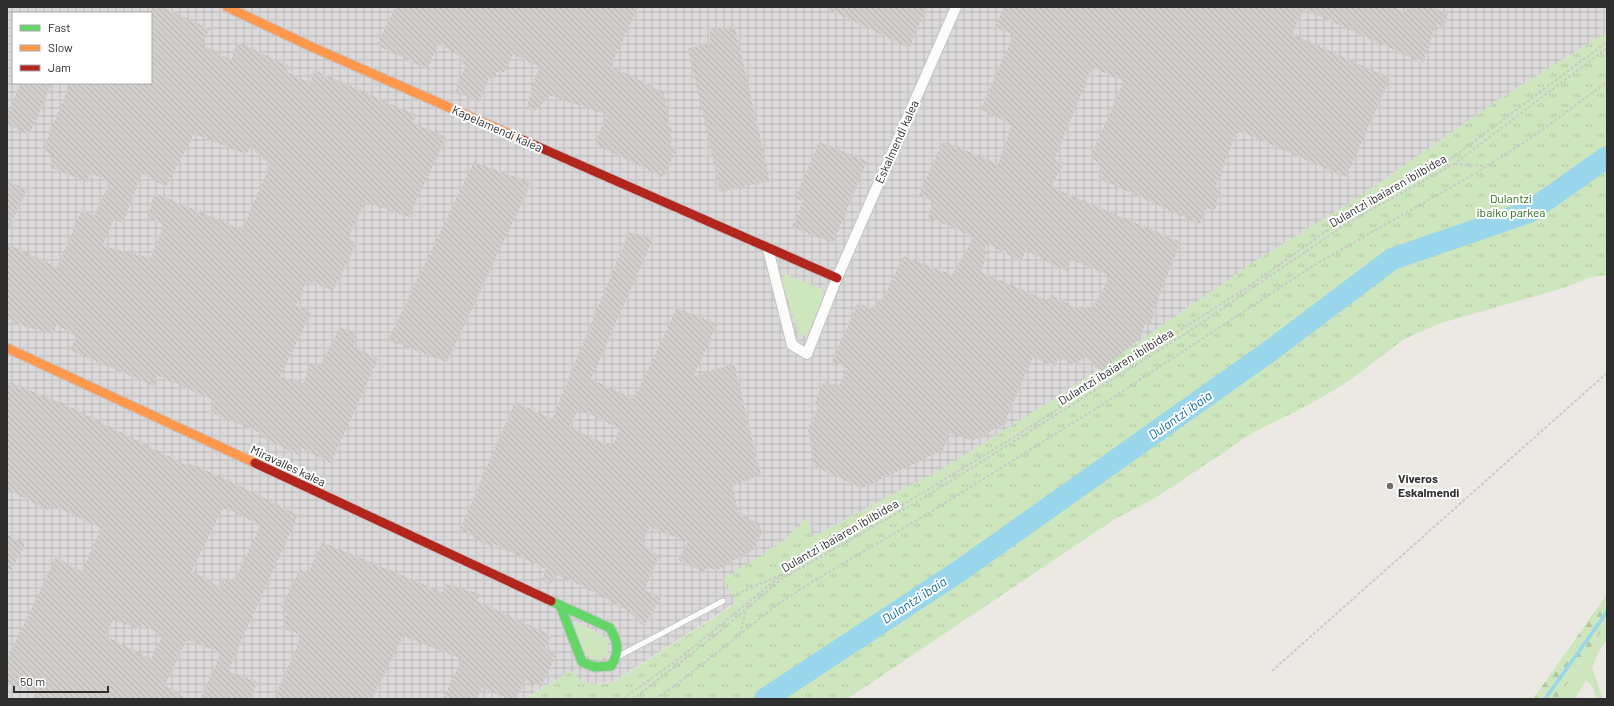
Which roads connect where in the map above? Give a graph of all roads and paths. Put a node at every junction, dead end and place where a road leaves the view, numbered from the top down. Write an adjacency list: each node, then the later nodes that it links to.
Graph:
1 (227, 7): 8 (street, Kapelamendi kalea)
2 (956, 7): 9 (street, Eskalmendi kalea)
3 (1607, 42): 12 (path)
4 (1607, 48): 6 (path, Dulantzi ibaiaren ibilbidea)
5 (1607, 82): 7 (path)
6 (1454, 164): 7 (path); 16 (path, Dulantzi ibaiaren ibilbidea)
7 (1486, 166): 17 (path)
8 (768, 249): 9 (street, Kapelamendi kalea); 9 (street)
9 (837, 278)
10 (7, 348): 15 (street, Miravalles kalea)
11 (1607, 373): 19 (path)
12 (783, 574): 13 (path); 20 (path)
13 (732, 596)
14 (723, 601): 18 (lane)
15 (560, 605): 18 (street, Miravalles kalea); 18 (street)
16 (747, 608): 17 (path); 21 (path, Dulantzi ibaiaren ibilbidea)
17 (740, 634): 22 (path)
18 (618, 656)
19 (1272, 671)
20 (623, 699)
21 (632, 699)
22 (655, 699)

